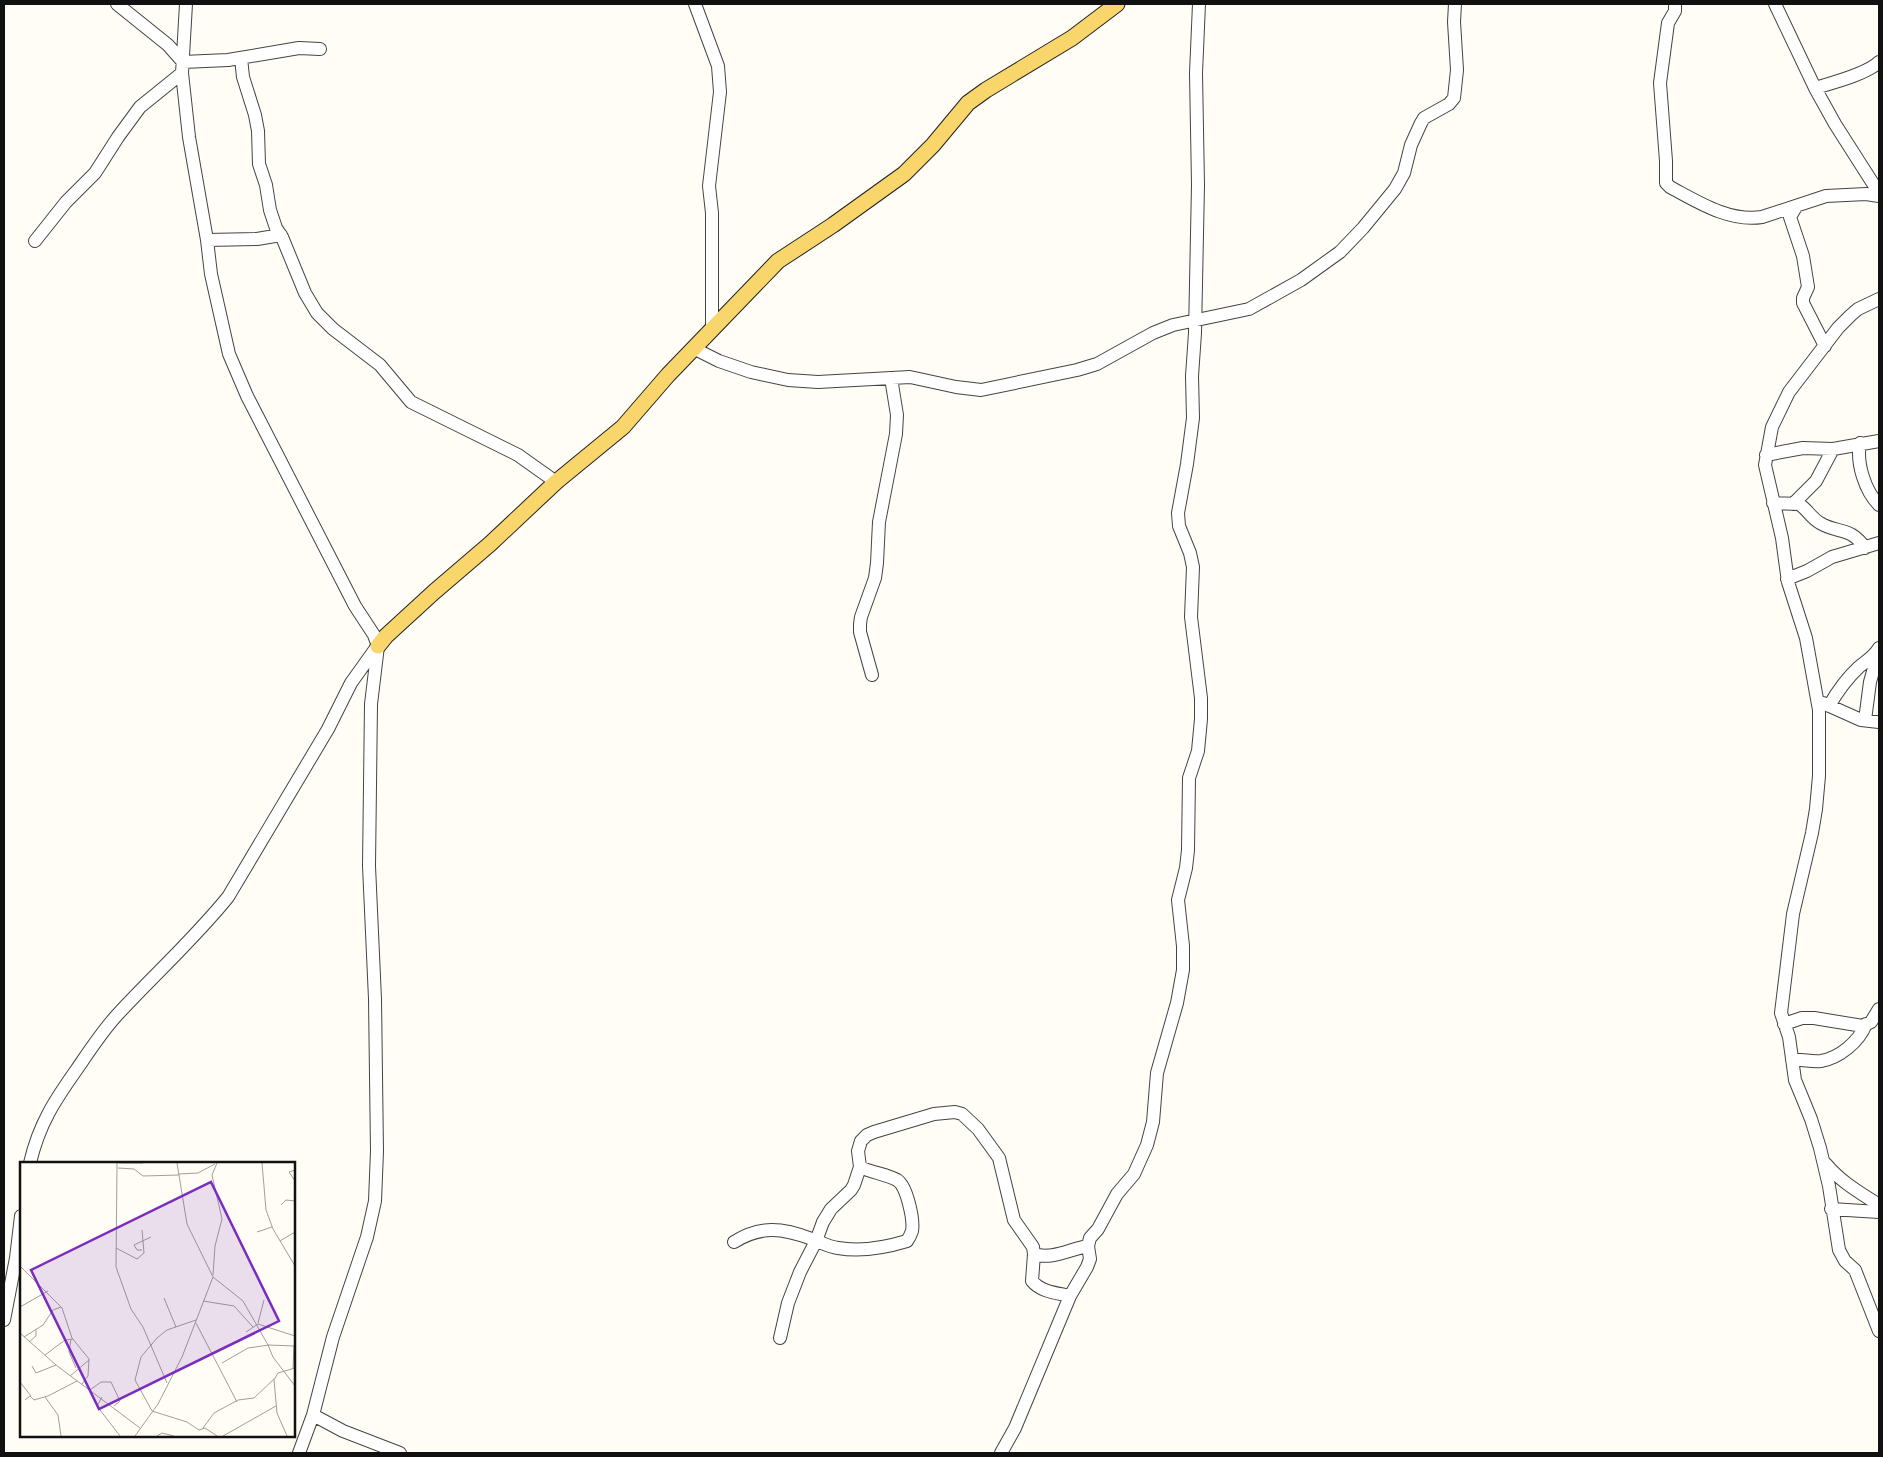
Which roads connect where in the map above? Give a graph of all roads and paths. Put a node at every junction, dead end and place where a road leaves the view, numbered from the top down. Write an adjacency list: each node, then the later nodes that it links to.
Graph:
1 (118, 4): 12 (street)
2 (186, 4): 12 (street)
3 (695, 4): 21 (street)
4 (1117, 4): 21 (main road)
5 (1199, 4): 20 (street)
6 (1456, 4): 20 (street)
7 (1675, 4): 15 (street)
8 (1774, 4): 13 (street)
9 (320, 48): 10 (street)
10 (241, 58): 12 (street); 16 (street)
11 (1879, 62): 13 (street)
12 (183, 67): 17 (street); 18 (street)
13 (1815, 88): 14 (street)
14 (1879, 194): 15 (street)
15 (1796, 206): 22 (street)
16 (281, 235): 17 (street); 29 (street)
17 (207, 240): 36 (street)
18 (34, 241)
19 (1879, 300): 22 (street)
20 (1195, 320): 24 (street); 55 (street)
21 (712, 331): 23 (main road)
22 (1825, 346): 28 (street)
23 (695, 349): 24 (street); 29 (main road)
24 (892, 378): 38 (street)
25 (1879, 440): 26 (street)
26 (1860, 443): 27 (street); 32 (street)
27 (1833, 450): 28 (street); 31 (street)
28 (1766, 454): 30 (street)
29 (556, 482): 36 (main road)
30 (1773, 503): 31 (street); 35 (street)
31 (1793, 504): 34 (street)
32 (1879, 505)
33 (1879, 543): 34 (street)
34 (1865, 548): 35 (street)
35 (1787, 579): 39 (street)
36 (378, 646): 46 (street); 61 (street)
37 (1879, 649): 39 (street); 40 (street)
38 (872, 675)
39 (1824, 704): 40 (street); 43 (street)
40 (1865, 720): 41 (street)
41 (1879, 722)
42 (1879, 1009): 44 (street)
43 (1784, 1024): 44 (street); 45 (street)
44 (1866, 1024): 45 (street)
45 (1792, 1060): 47 (street)
46 (30, 1162)
47 (1823, 1162): 49 (street); 50 (street)
48 (860, 1167): 53 (street); 53 (street); 56 (street)
49 (1879, 1205)
50 (1831, 1209): 51 (street); 59 (street)
51 (1879, 1212)
52 (20, 1224): 58 (street)
53 (816, 1241): 54 (street); 60 (street)
54 (734, 1242)
55 (1088, 1246): 56 (street); 57 (street)
56 (1034, 1254): 57 (street)
57 (1070, 1296): 64 (street)
58 (4, 1320)
59 (1879, 1331)
60 (780, 1338)
61 (313, 1415): 62 (street); 63 (street)
62 (299, 1453)
63 (400, 1453)
64 (1001, 1453)

